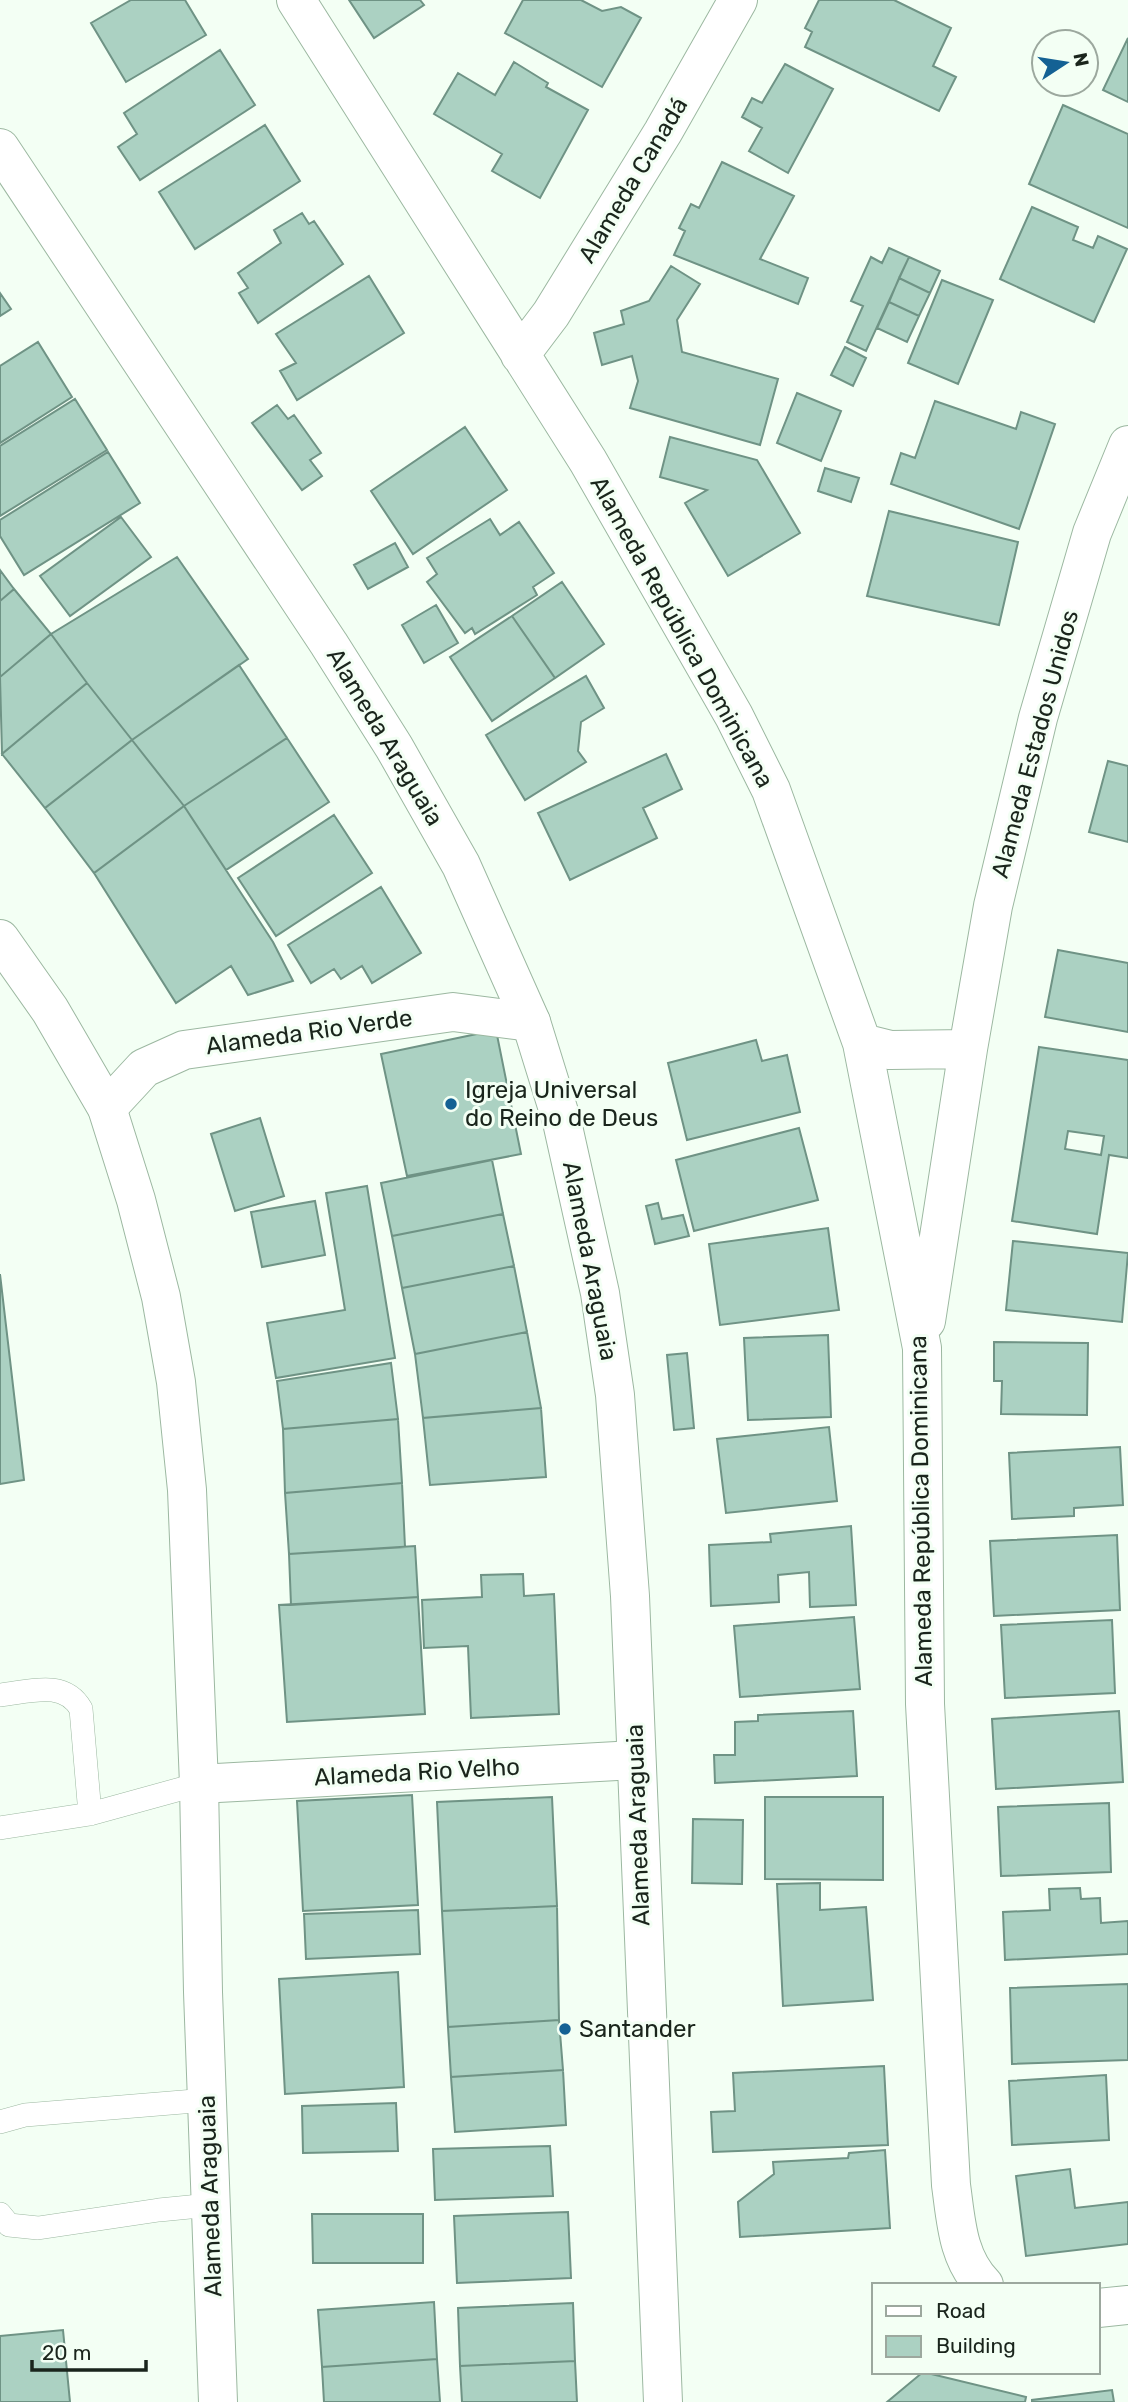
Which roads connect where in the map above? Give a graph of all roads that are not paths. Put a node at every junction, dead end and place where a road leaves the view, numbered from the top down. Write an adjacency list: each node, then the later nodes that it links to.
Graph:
1 (296, 0): 4 (street, Alameda República Dominicana)
2 (738, 0): 4 (street, Alameda Canadá)
3 (0, 148): 7 (street, Alameda Araguaia)
4 (520, 355): 8 (street, Alameda República Dominicana)
5 (1128, 445): 9 (street, Alameda Estados Unidos)
6 (0, 939): 10 (street, Alameda Araguaia)
7 (531, 1022): 10 (street, Alameda Rio Verde); 13 (street, Alameda Araguaia)
8 (862, 1043): 9 (street); 11 (street, Alameda República Dominicana)
9 (968, 1049): 11 (street, Alameda Estados Unidos)
10 (107, 1108): 14 (street, Alameda Araguaia)
11 (922, 1348): 21 (street, Alameda República Dominicana)
12 (0, 1695): 15 (lane)
13 (635, 1760): 14 (street, Alameda Rio Velho); 25 (street, Alameda Araguaia)
14 (199, 1784): 15 (lane); 17 (street, Alameda Araguaia)
15 (90, 1814): 16 (lane)
16 (0, 1828)
17 (207, 2100): 18 (lane); 19 (street, Alameda Araguaia)
18 (0, 2122)
19 (210, 2205): 20 (lane); 24 (street, Alameda Araguaia)
20 (0, 2214)
21 (982, 2283)
22 (1128, 2305): 23 (street)
23 (1100, 2308)
24 (218, 2402)
25 (663, 2402)

